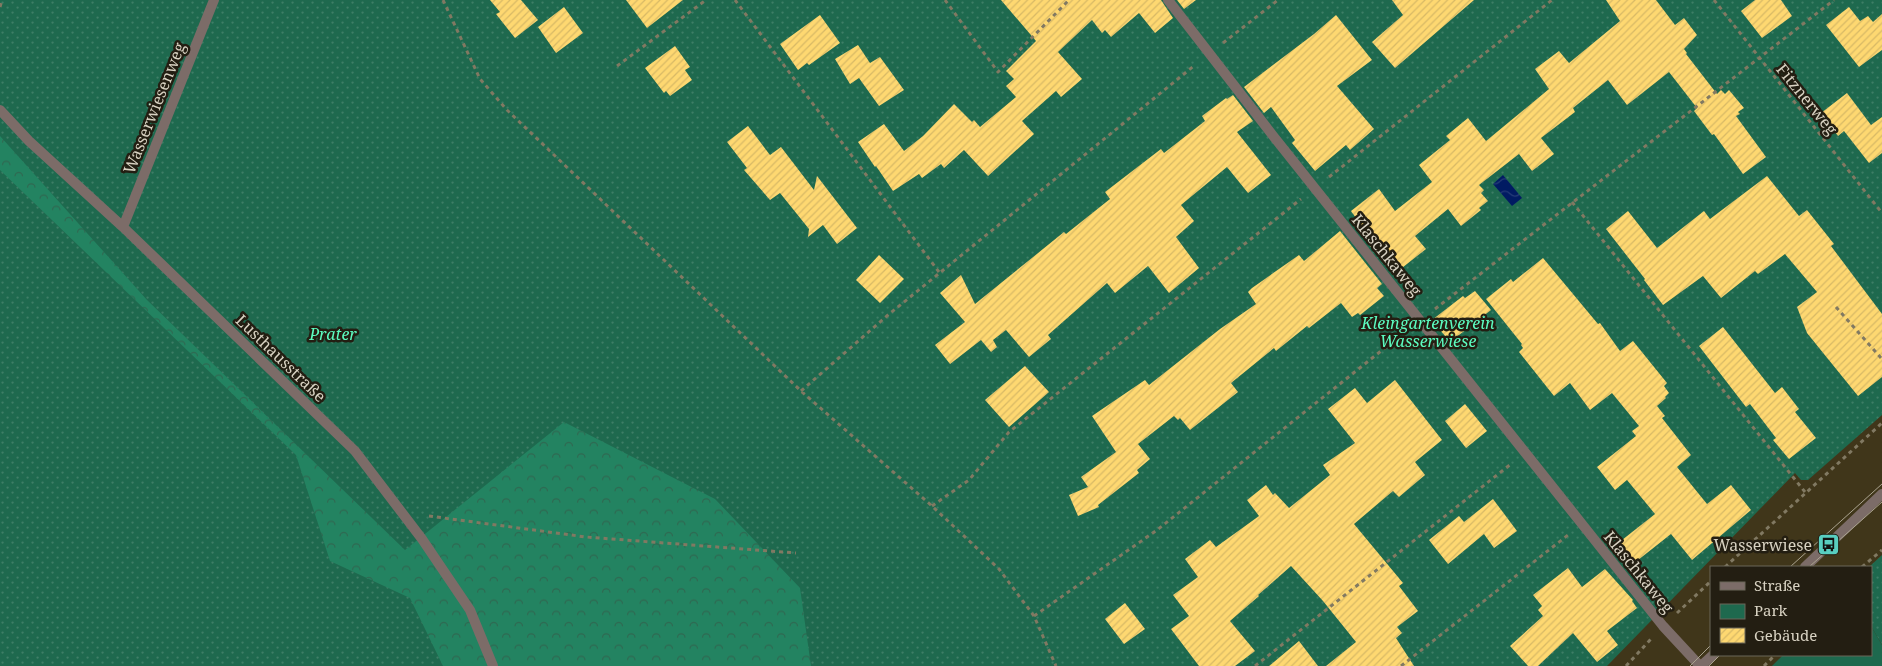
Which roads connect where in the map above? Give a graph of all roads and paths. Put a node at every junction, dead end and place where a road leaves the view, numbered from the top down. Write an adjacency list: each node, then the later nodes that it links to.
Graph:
1 (2, 0): 12 (path)
2 (214, 0): 19 (street, Wasserwiesenweg)
3 (443, 0): 23 (path)
4 (706, 0): 14 (path)
5 (735, 0): 20 (path)
6 (945, 0): 7 (path)
7 (1069, 0)
8 (1168, 0): 13 (street, Klaschkaweg)
9 (1278, 0): 13 (path)
10 (1552, 0): 16 (path)
11 (1714, 0): 18 (path, Fitznerweg)
12 (0, 7)
13 (1209, 54): 16 (street, Klaschkaweg); 20 (path)
14 (617, 66)
15 (0, 110): 19 (street, Lusthausstraße)
16 (1314, 188): 25 (street, Klaschkaweg); 28 (path)
17 (1572, 202): 26 (path)
18 (1882, 213)
19 (123, 227): 29 (street, Lusthausstraße)
20 (939, 272): 23 (path)
21 (1836, 307): 22 (path)
22 (1882, 359)
23 (801, 392): 28 (path)
24 (1882, 423): 26 (path)
25 (1525, 453): 30 (street, Klaschkaweg); 40 (path)
26 (1805, 492): 33 (path)
27 (1882, 494): 34 (street)
28 (932, 506): 39 (path)
29 (402, 513): 32 (path); 38 (street, Lusthausstraße)
30 (1582, 524): 41 (path); 42 (street, Klaschkaweg)
31 (1882, 550): 35 (path)
32 (796, 553)
33 (1726, 566)
34 (1806, 566)
35 (1863, 566)
36 (1711, 656): 42 (street)
37 (1774, 656): 43 (path)
38 (492, 666)
39 (1056, 666)
40 (1255, 666)
41 (1401, 666)
42 (1700, 666)
43 (1764, 666)

